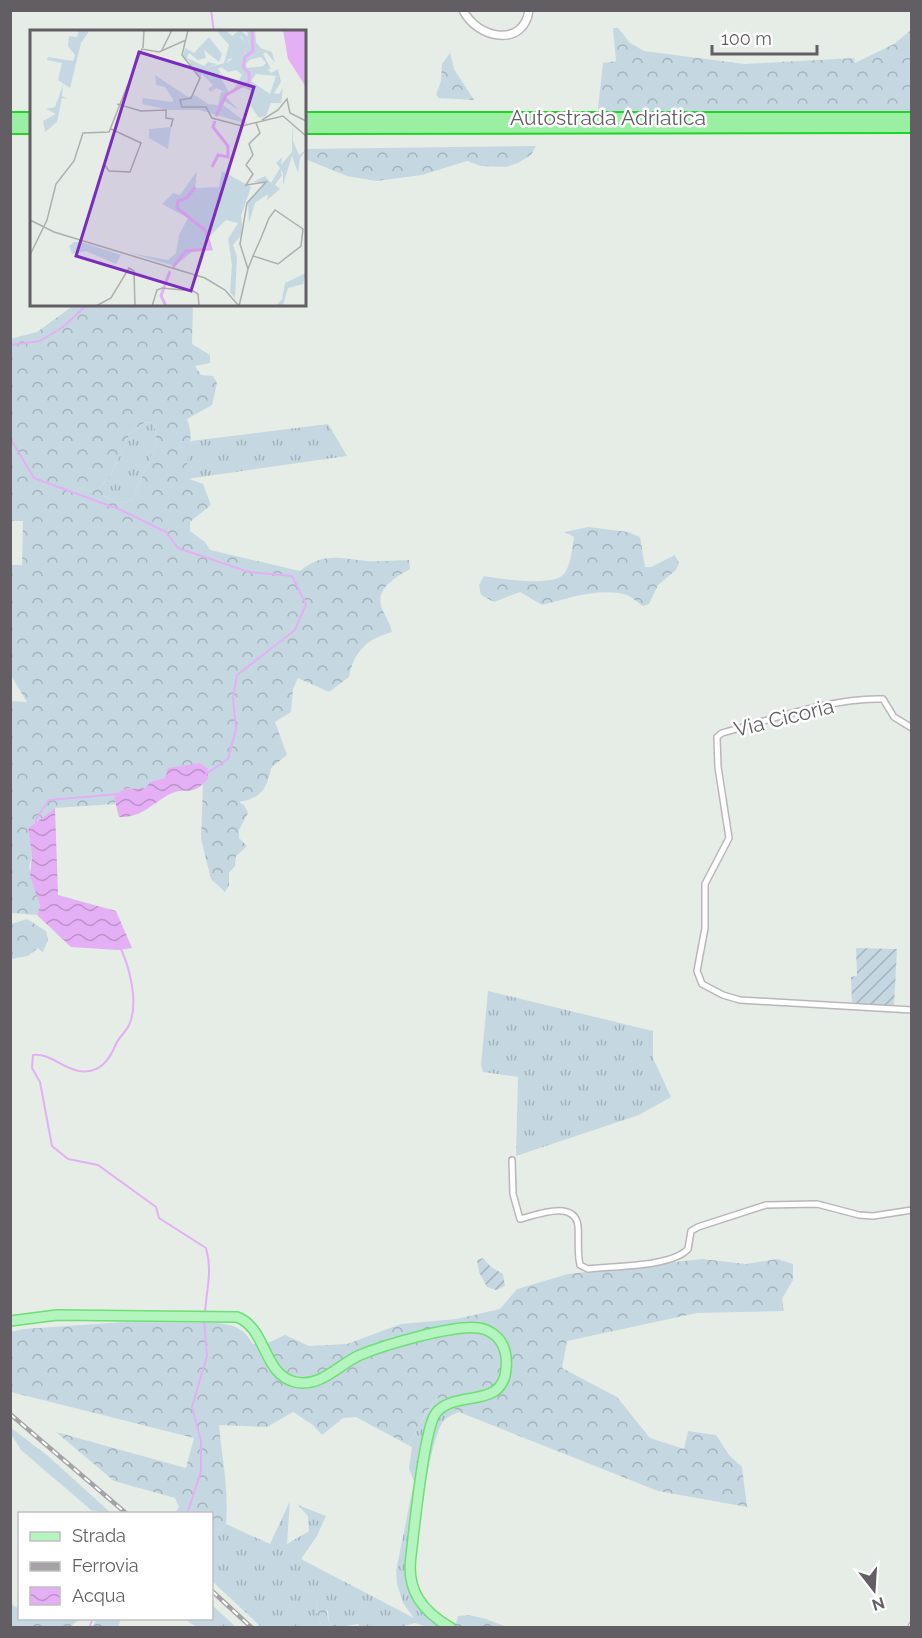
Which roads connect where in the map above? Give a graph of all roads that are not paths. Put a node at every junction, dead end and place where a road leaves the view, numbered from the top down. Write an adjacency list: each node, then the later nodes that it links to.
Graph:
1 (463, 10): 2 (street)
2 (529, 10)
3 (10, 118): 4 (highway)
4 (30, 118)
5 (306, 118): 7 (highway, Autostrada Adriatica)
6 (912, 118): 7 (highway, Autostrada Adriatica)
7 (859, 123): 8 (highway, Autostrada Adriatica); 11 (highway, Autostrada Adriatica)
8 (912, 127)
9 (10, 128): 10 (highway)
10 (30, 128)
11 (306, 128)
12 (912, 728): 13 (street, Via Cicoria)
13 (912, 1010)
14 (512, 1160): 15 (street)
15 (912, 1210)
16 (10, 1321): 17 (main road)
17 (451, 1628)

